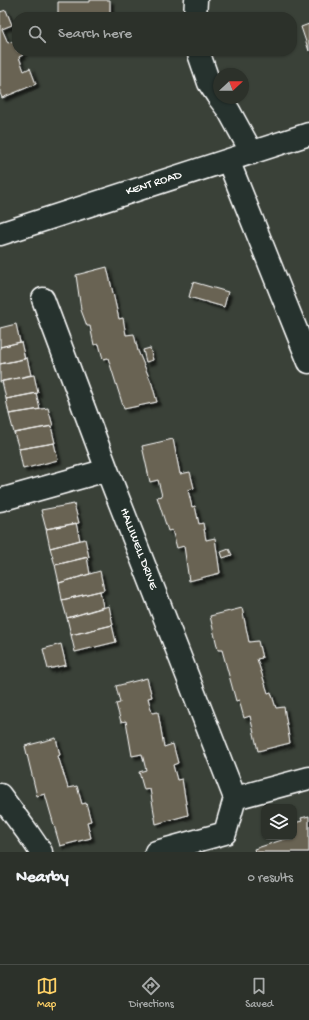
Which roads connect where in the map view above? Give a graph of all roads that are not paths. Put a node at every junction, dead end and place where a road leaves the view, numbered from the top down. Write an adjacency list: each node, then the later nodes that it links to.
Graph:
1 (196, 0): 2 (street)
2 (195, 12)
3 (200, 56): 4 (street)
4 (213, 89)
5 (224, 104): 7 (street)
6 (309, 134): 7 (street, KENT ROAD)
7 (252, 153): 8 (street, KENT ROAD)
8 (228, 160): 9 (street, KENT ROAD); 11 (street)
9 (0, 234)
10 (43, 299): 12 (street, HALLIWELL DRIVE)
11 (309, 362)
12 (107, 470): 13 (street); 16 (street, HALLIWELL DRIVE)
13 (0, 500)
14 (309, 778): 16 (street)
15 (0, 795): 17 (street)
16 (235, 798): 18 (street)
17 (41, 852)
18 (156, 852)

